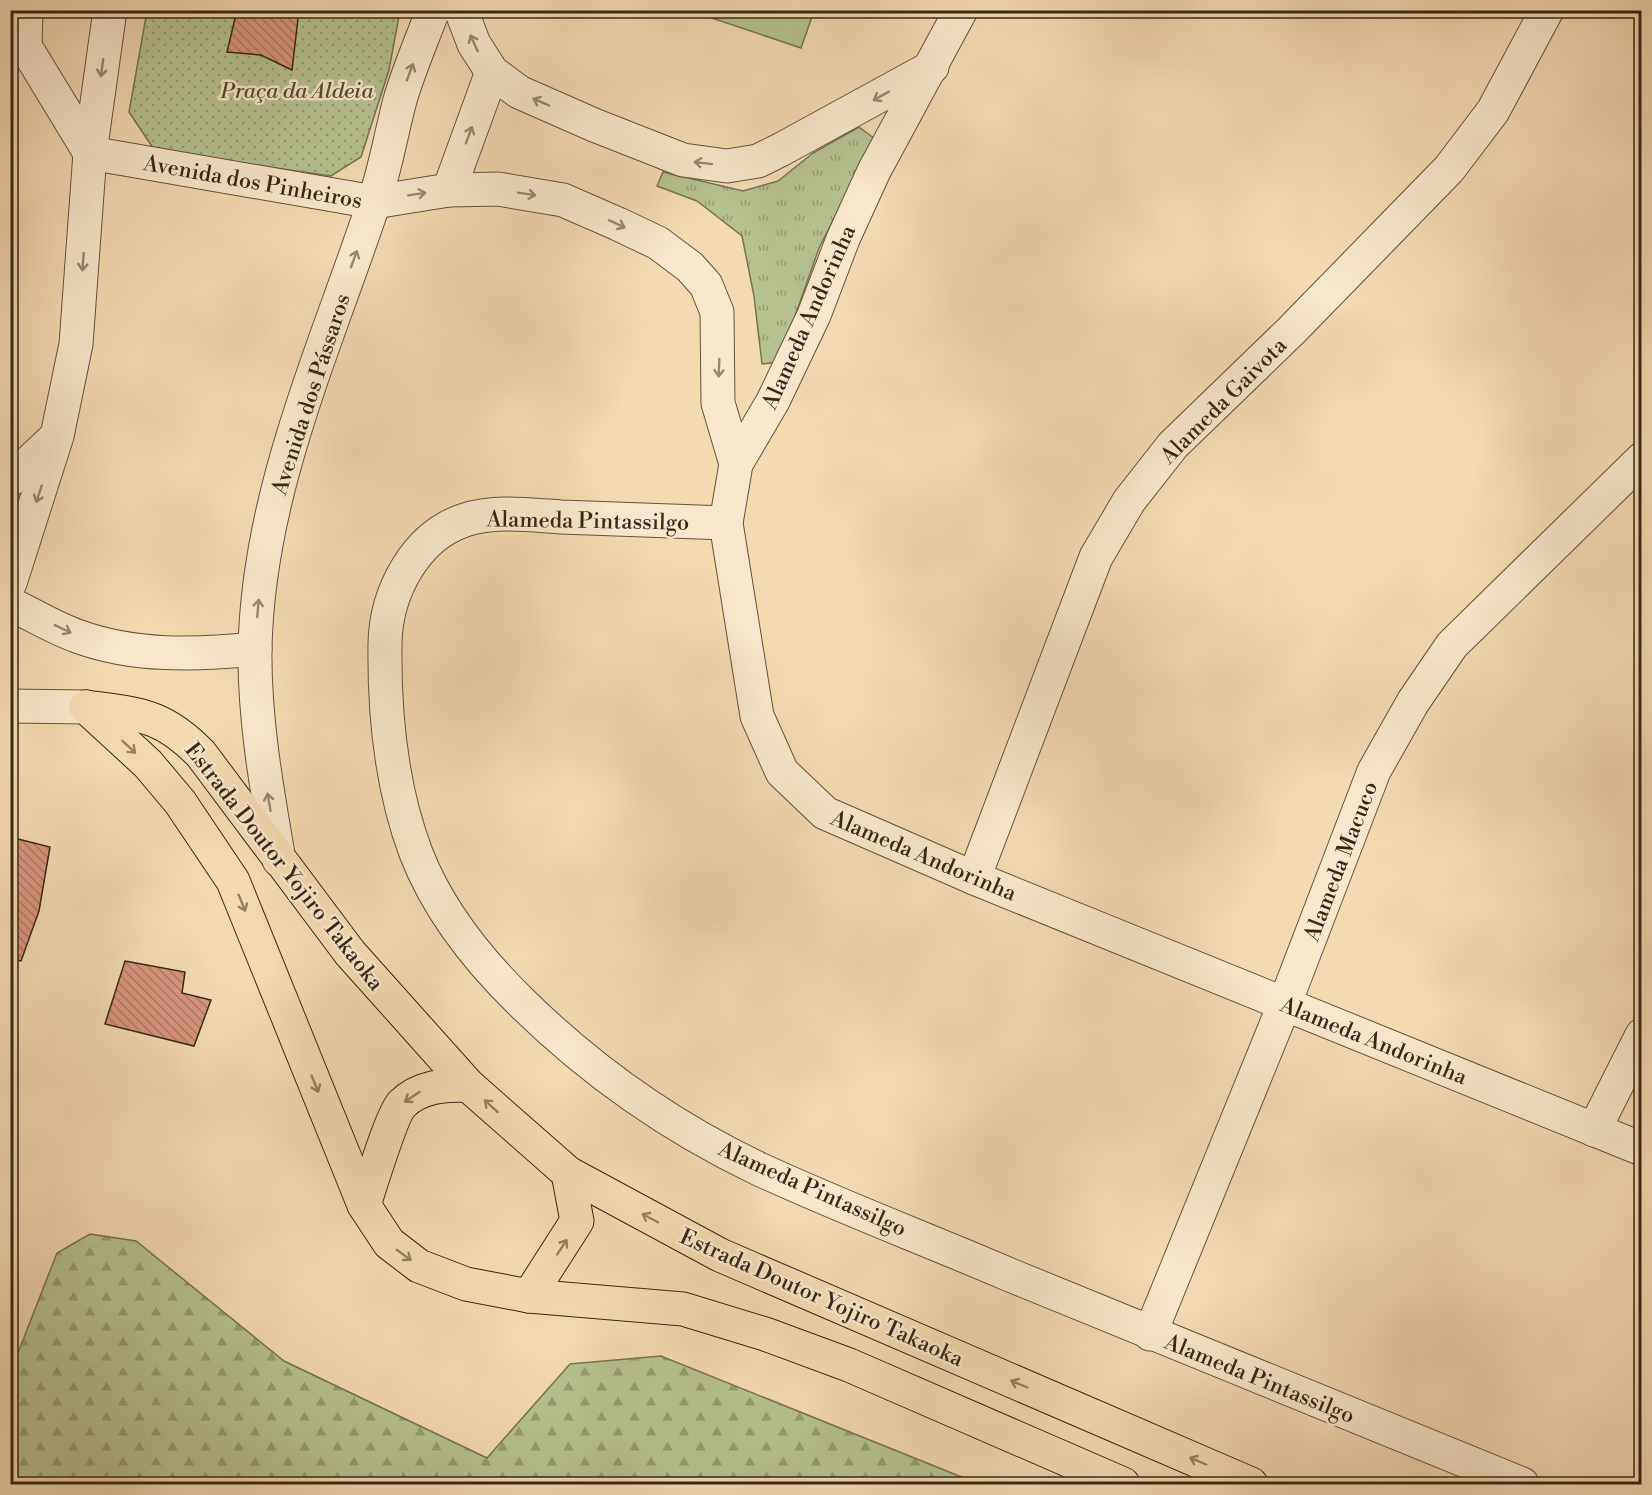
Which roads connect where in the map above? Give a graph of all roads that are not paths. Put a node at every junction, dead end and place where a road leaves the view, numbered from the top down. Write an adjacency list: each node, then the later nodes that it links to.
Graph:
1 (26, 10): 7 (street)
2 (110, 10): 10 (street, one-way to 10)
3 (433, 10): 12 (street, Avenida dos Pássaros, one-way to 3)
4 (461, 10): 9 (street, one-way to 4)
5 (1547, 10): 26 (street, Alameda Gaivota)
6 (954, 13): 8 (street, Alameda Andorinha)
7 (18, 44): 10 (street)
8 (932, 67): 9 (street, one-way to 9); 13 (street, Alameda Andorinha)
9 (492, 72): 11 (street, one-way to 9)
10 (90, 153): 12 (street, Avenida dos Pinheiros); 15 (street, one-way to 15)
11 (449, 190): 12 (street, Avenida dos Pinheiros, one-way to 11); 14 (street, Avenida dos Pinheiros, one-way to 14)
12 (374, 202): 22 (street, Avenida dos Pássaros, one-way to 12)
13 (773, 401): 14 (street); 17 (street, Alameda Andorinha)
14 (718, 403): 17 (street, Avenida dos Pinheiros)
15 (57, 436): 18 (street); 20 (street, one-way to 20)
16 (1641, 459): 27 (street, Alameda Macuco)
17 (736, 464): 19 (street, Alameda Andorinha)
18 (10, 480)
19 (726, 523): 26 (street, Alameda Andorinha); 35 (street, Alameda Pintassilgo)
20 (10, 583)
21 (10, 604): 22 (street, one-way to 22)
22 (255, 648): 25 (street, Avenida dos Pássaros, one-way to 22)
23 (10, 706): 24 (street)
24 (86, 707): 25 (main road, Estrada Doutor Yojiro Takaoka); 33 (main road, Estrada Doutor Yojiro Takaoka, one-way to 33)
25 (279, 860): 29 (main road, Estrada Doutor Yojiro Takaoka)
26 (974, 878): 27 (street, Alameda Andorinha)
27 (1285, 1003): 30 (street, Alameda Andorinha); 35 (street, Alameda Macuco)
28 (1641, 1035): 30 (street)
29 (468, 1085): 32 (main road, Estrada Doutor Yojiro Takaoka, one-way to 29); 33 (main road, one-way to 33)
30 (1594, 1130): 31 (street, Alameda Andorinha)
31 (1641, 1149)
32 (568, 1173): 34 (main road, one-way to 32); 37 (main road, Estrada Doutor Yojiro Takaoka, one-way to 32)
33 (363, 1205): 34 (main road, Estrada Doutor Yojiro Takaoka, one-way to 34)
34 (529, 1296): 36 (main road, Estrada Doutor Yojiro Takaoka)
35 (1150, 1334): 38 (street, Alameda Pintassilgo)
36 (1123, 1485)
37 (1251, 1485)
38 (1522, 1485)

